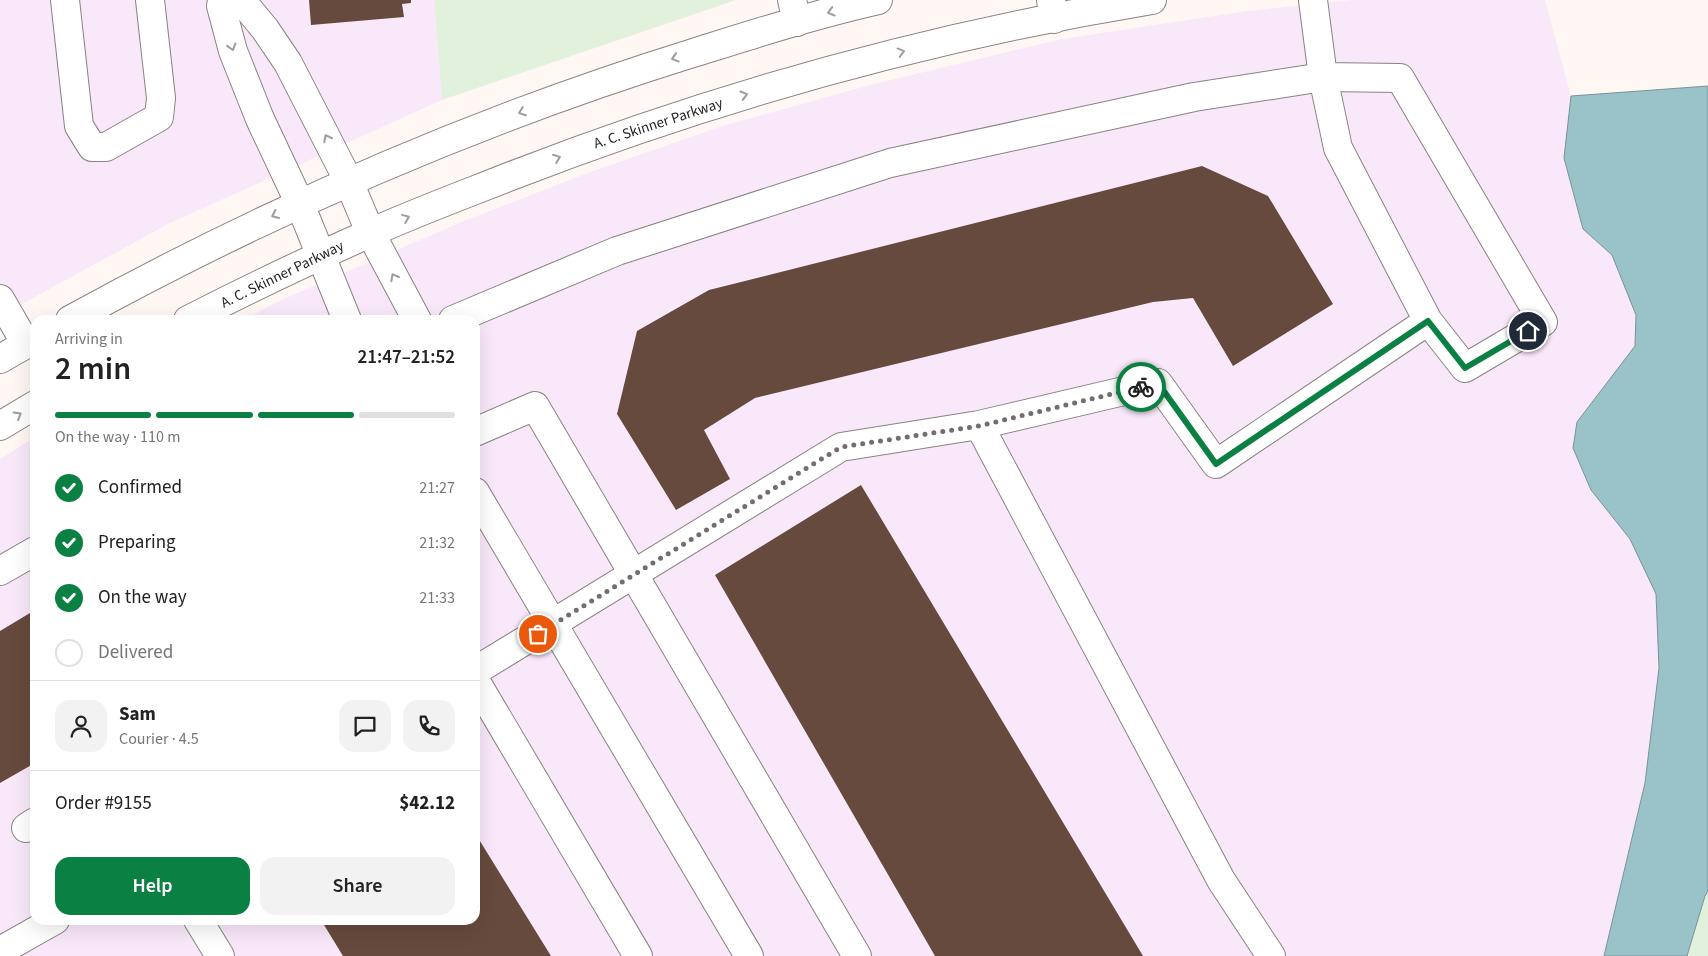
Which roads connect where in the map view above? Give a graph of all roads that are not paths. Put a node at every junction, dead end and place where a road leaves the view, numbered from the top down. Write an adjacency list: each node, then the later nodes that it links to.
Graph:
1 (65, 0): 2 (main road)
2 (150, 0)
3 (222, 0): 12 (main road, one-way to 12)
4 (241, 0): 11 (main road, one-way to 4)
5 (878, 0): 9 (main road, one-way to 9)
6 (1152, 0): 8 (main road, A. C. Skinner Parkway)
7 (1313, 0): 10 (main road)
8 (1052, 9): 13 (main road, A. C. Skinner Parkway, one-way to 8)
9 (795, 11): 11 (main road, one-way to 11)
10 (1324, 77): 20 (main road); 21 (main road); 21 (main road)
11 (349, 182): 12 (main road); 13 (main road)
12 (300, 204): 14 (main road); 16 (main road, one-way to 16)
13 (370, 232): 14 (main road, A. C. Skinner Parkway); 19 (main road, one-way to 13)
14 (320, 256): 17 (main road, A. C. Skinner Parkway); 18 (main road)
15 (0, 299): 22 (main road)
16 (80, 315)
17 (198, 315)
18 (345, 315)
19 (414, 315)
20 (464, 315)
21 (1428, 321): 26 (main road)
22 (30, 342): 23 (main road)
23 (0, 359)
24 (30, 408): 25 (main road, one-way to 24)
25 (0, 426)
26 (979, 426): 31 (main road); 42 (main road)
27 (480, 430): 31 (main road)
28 (480, 500): 32 (main road)
29 (30, 554): 30 (main road)
30 (0, 571)
31 (634, 575): 32 (main road); 41 (main road)
32 (554, 624): 33 (main road); 40 (main road)
33 (480, 668)
34 (480, 688): 39 (main road)
35 (46, 925): 37 (main road)
36 (201, 925): 38 (main road)
37 (0, 951)
38 (220, 956)
39 (638, 956)
40 (749, 956)
41 (857, 956)
42 (1271, 956)

